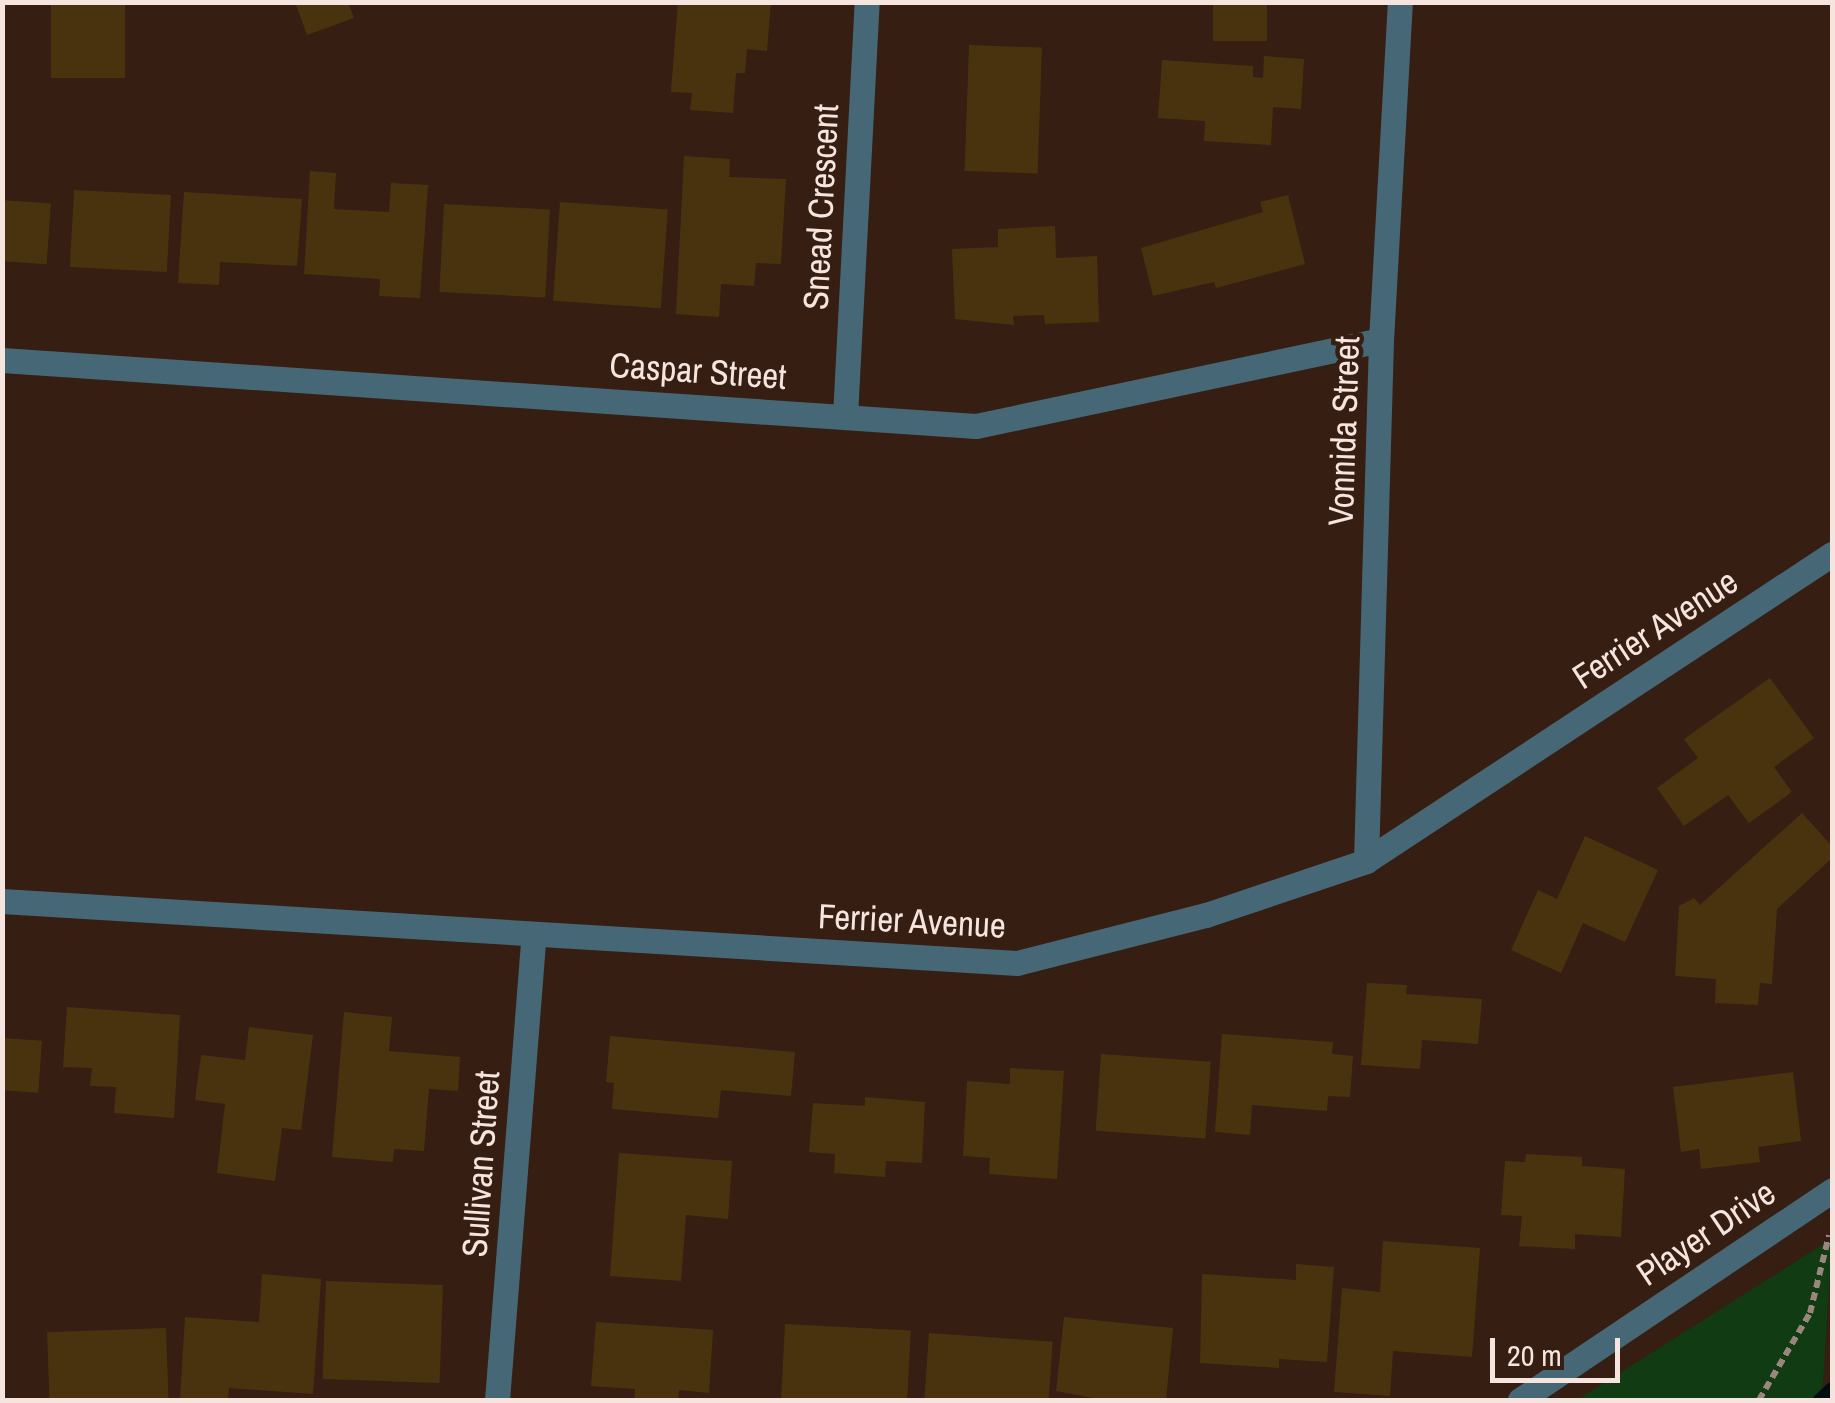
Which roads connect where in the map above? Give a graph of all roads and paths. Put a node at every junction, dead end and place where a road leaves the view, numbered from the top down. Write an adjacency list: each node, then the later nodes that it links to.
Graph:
1 (868, 2): 5 (street, Snead Crescent)
2 (1400, 2): 3 (street, Vonnida Street)
3 (1381, 340): 5 (street, Caspar Street); 7 (street, Vonnida Street)
4 (2, 360): 5 (street, Caspar Street)
5 (845, 416)
6 (1832, 554): 7 (street, Ferrier Avenue)
7 (1366, 861): 9 (street, Ferrier Avenue)
8 (2, 901): 9 (street, Ferrier Avenue)
9 (534, 934): 12 (street, Sullivan Street)
10 (1832, 1190): 13 (street, Player Drive)
11 (1832, 1224): 14 (path)
12 (497, 1400)
13 (1520, 1400)
14 (1759, 1400)

